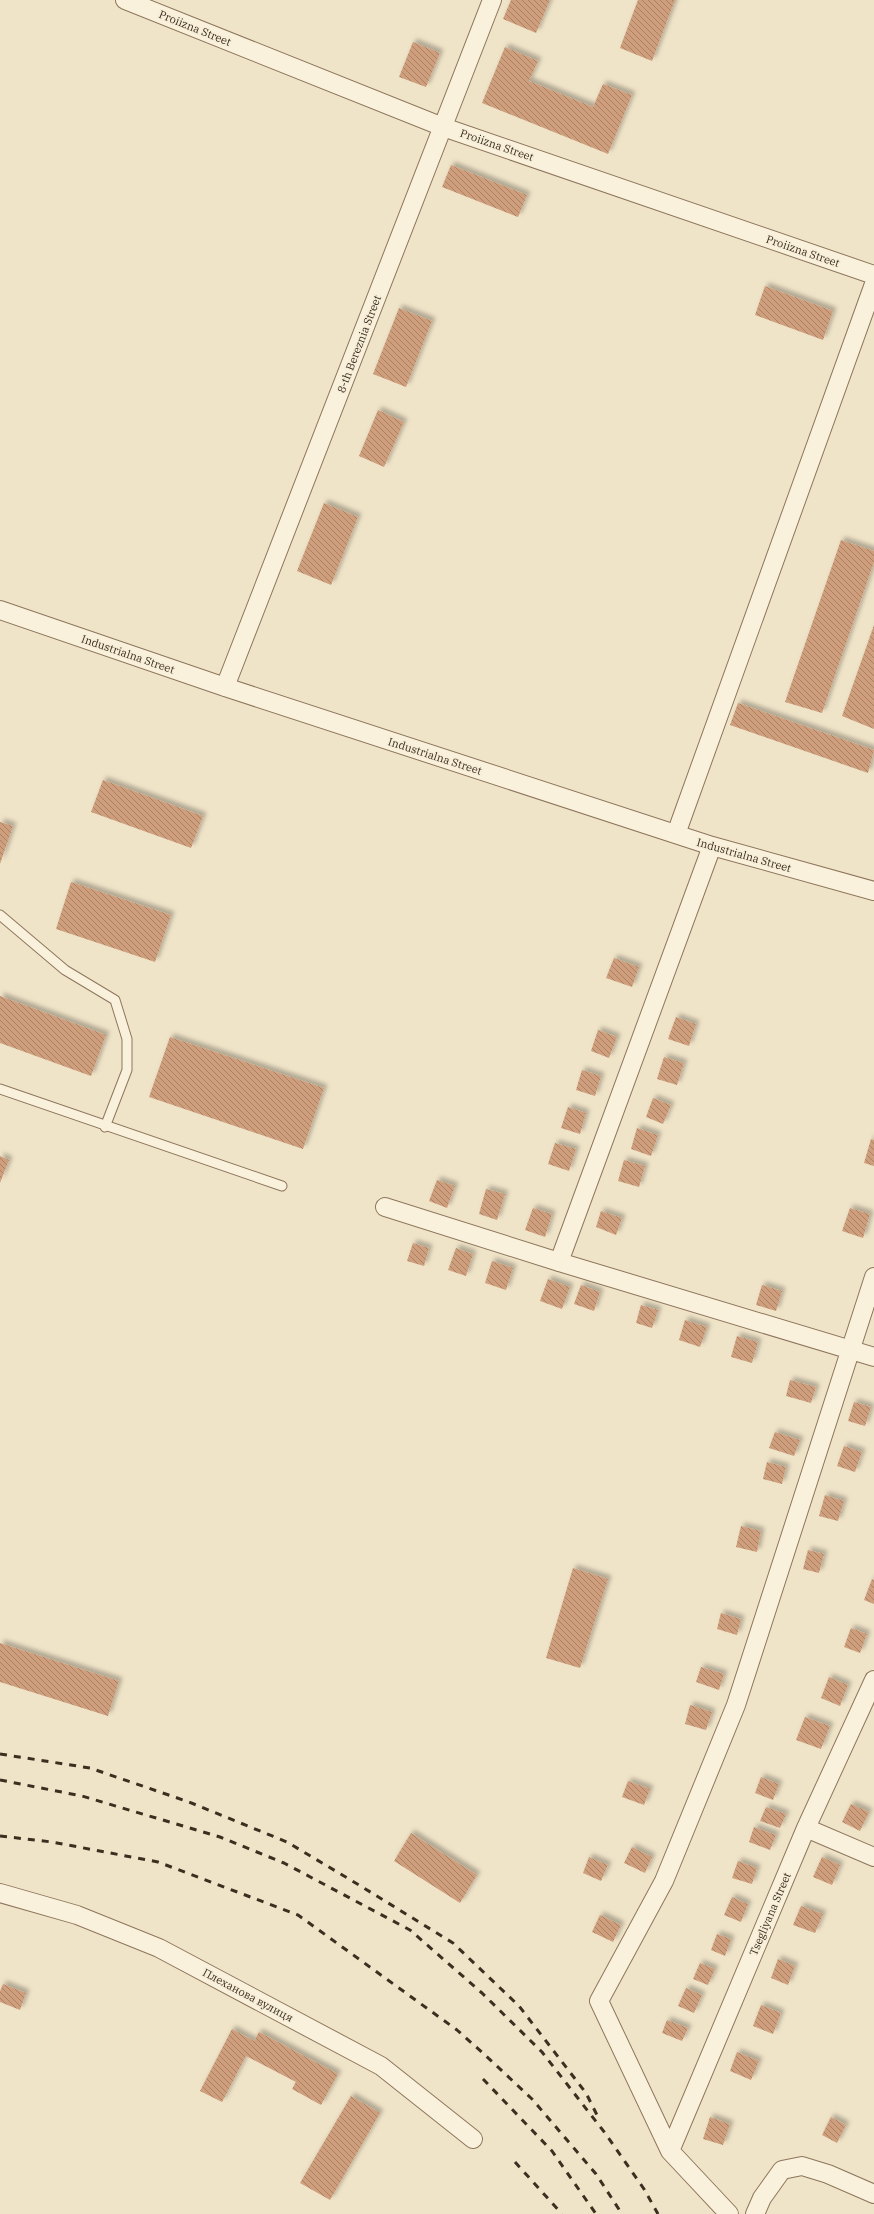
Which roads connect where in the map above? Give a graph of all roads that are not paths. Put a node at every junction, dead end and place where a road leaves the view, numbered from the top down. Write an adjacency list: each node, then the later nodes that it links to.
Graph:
1 (125, 0): 3 (street, Proiizna Street)
2 (492, 0): 3 (street, 8-th Bereznia Street)
3 (443, 126): 4 (street, Proiizna Street); 7 (street, 8-th Bereznia Street)
4 (874, 275)
5 (874, 284): 8 (street)
6 (0, 610): 7 (street, Industrialna Street)
7 (225, 687): 8 (street, Industrialna Street)
8 (676, 834): 9 (street, Industrialna Street)
9 (712, 846): 10 (street, Industrialna Street); 16 (street)
10 (874, 891)
11 (0, 915): 13 (lane)
12 (0, 1089): 13 (lane)
13 (106, 1127): 14 (lane)
14 (282, 1186)
15 (385, 1207): 16 (street)
16 (559, 1262): 18 (street)
17 (874, 1277): 18 (street)
18 (850, 1350): 19 (street); 25 (street)
19 (874, 1357)
20 (874, 1680): 21 (street, Tsegliyana Street)
21 (806, 1828): 22 (street); 25 (street, Tsegliyana Street)
22 (874, 1857)
23 (0, 1893): 24 (street, Плеханова вулиця)
24 (473, 2140)
25 (670, 2151): 27 (street)
26 (874, 2194): 28 (street)
27 (729, 2214)
28 (755, 2214)

